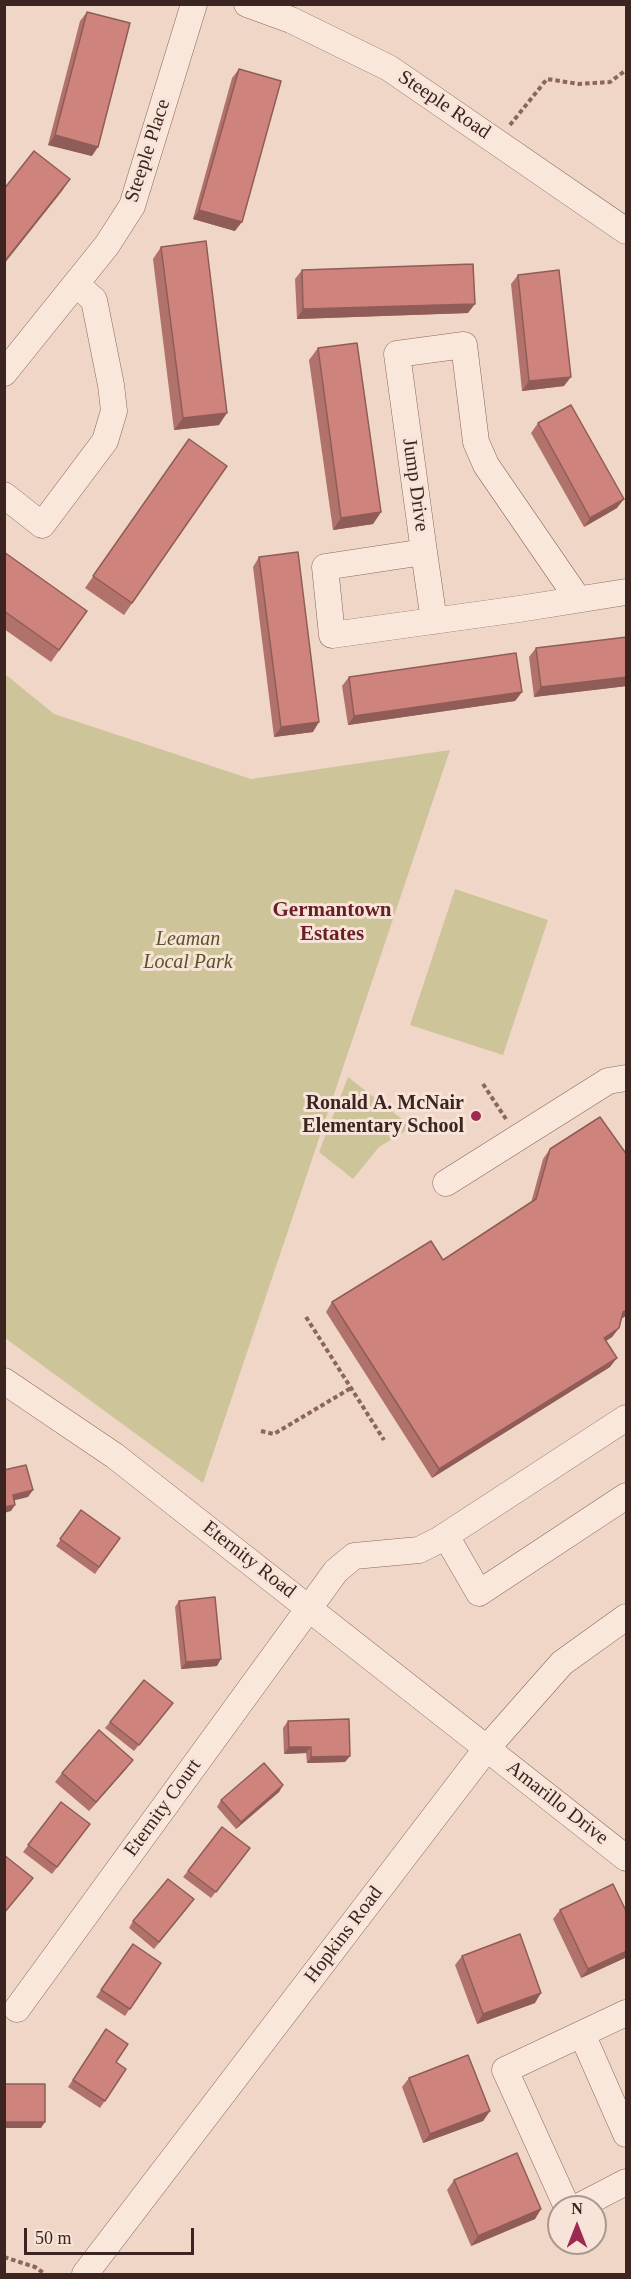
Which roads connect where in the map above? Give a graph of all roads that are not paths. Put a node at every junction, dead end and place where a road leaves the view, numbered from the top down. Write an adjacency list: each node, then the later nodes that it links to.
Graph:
1 (194, 4): 4 (street, Steeple Place)
2 (247, 4): 3 (street, Steeple Road)
3 (627, 231)
4 (76, 284): 5 (street, Steeple Place); 6 (street)
5 (4, 373)
6 (4, 495)
7 (424, 552): 9 (street, Jump Drive); 10 (street); 10 (street, Jump Drive)
8 (627, 592): 9 (street, Jump Drive)
9 (578, 599): 10 (street, Jump Drive)
10 (434, 621)
11 (627, 1078): 12 (street)
12 (446, 1183)
13 (4, 1381): 17 (street, Eternity Road)
14 (627, 1418): 16 (street, Eternity Court)
15 (627, 1496): 16 (street)
16 (446, 1536): 17 (street, Eternity Court)
17 (309, 1607): 19 (street, Eternity Road); 21 (street, Eternity Court)
18 (627, 1617): 19 (street, Hopkins Road)
19 (487, 1748): 20 (street, Amarillo Drive); 28 (street, Hopkins Road)
20 (627, 1858)
21 (17, 2009)
22 (627, 2013): 23 (street)
23 (582, 2034): 24 (street); 26 (street)
24 (627, 2134)
25 (627, 2182): 27 (street)
26 (562, 2195)
27 (602, 2195)
28 (84, 2274)

